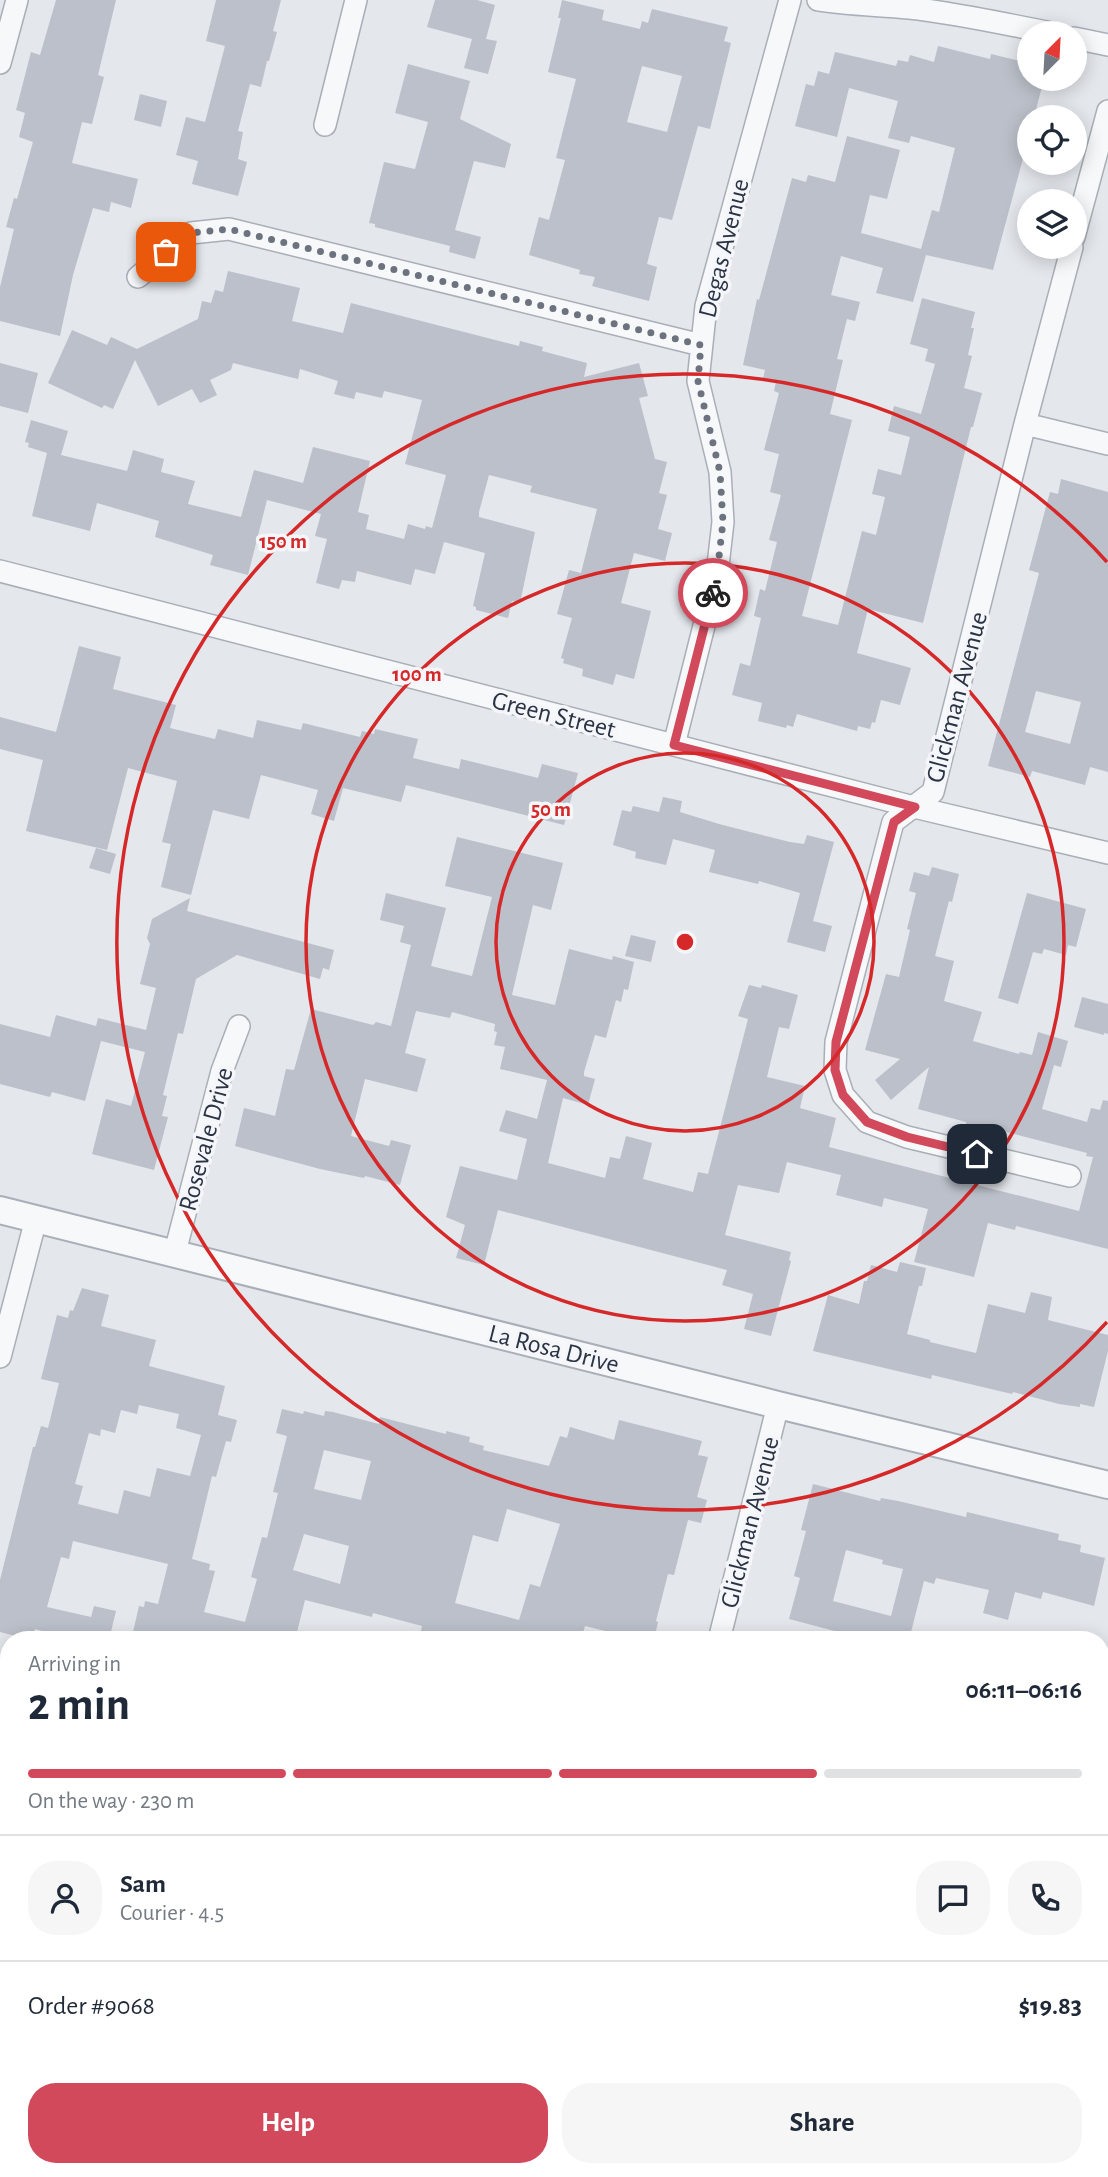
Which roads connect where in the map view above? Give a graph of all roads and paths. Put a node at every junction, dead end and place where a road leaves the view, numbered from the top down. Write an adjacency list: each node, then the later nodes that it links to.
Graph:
1 (18, 0): 8 (street)
2 (356, 0): 10 (street)
3 (790, 0): 14 (street, Degas Avenue)
4 (818, 0): 5 (street)
5 (1017, 26)
6 (1087, 41): 7 (street)
7 (1108, 45)
8 (0, 63)
9 (1108, 111): 11 (street)
10 (325, 125)
11 (1087, 189)
12 (1069, 259): 15 (street, Glickman Avenue)
13 (138, 277): 14 (street)
14 (701, 345): 18 (street, Degas Avenue)
15 (1025, 424): 16 (street); 19 (street, Glickman Avenue)
16 (1108, 444)
17 (0, 571): 18 (street, Green Street)
18 (674, 745): 19 (street, Green Street)
19 (915, 807): 20 (street, Green Street); 22 (street, Glickman Avenue)
20 (1108, 853)
21 (239, 1026): 25 (street, Rosevale Drive)
22 (1070, 1177)
23 (0, 1210): 24 (street, La Rosa Drive)
24 (36, 1219): 25 (street, La Rosa Drive); 26 (street)
25 (175, 1252): 27 (street, La Rosa Drive)
26 (0, 1357)
27 (778, 1405): 28 (street, La Rosa Drive); 29 (street, Glickman Avenue)
28 (1108, 1485)
29 (721, 1631)

